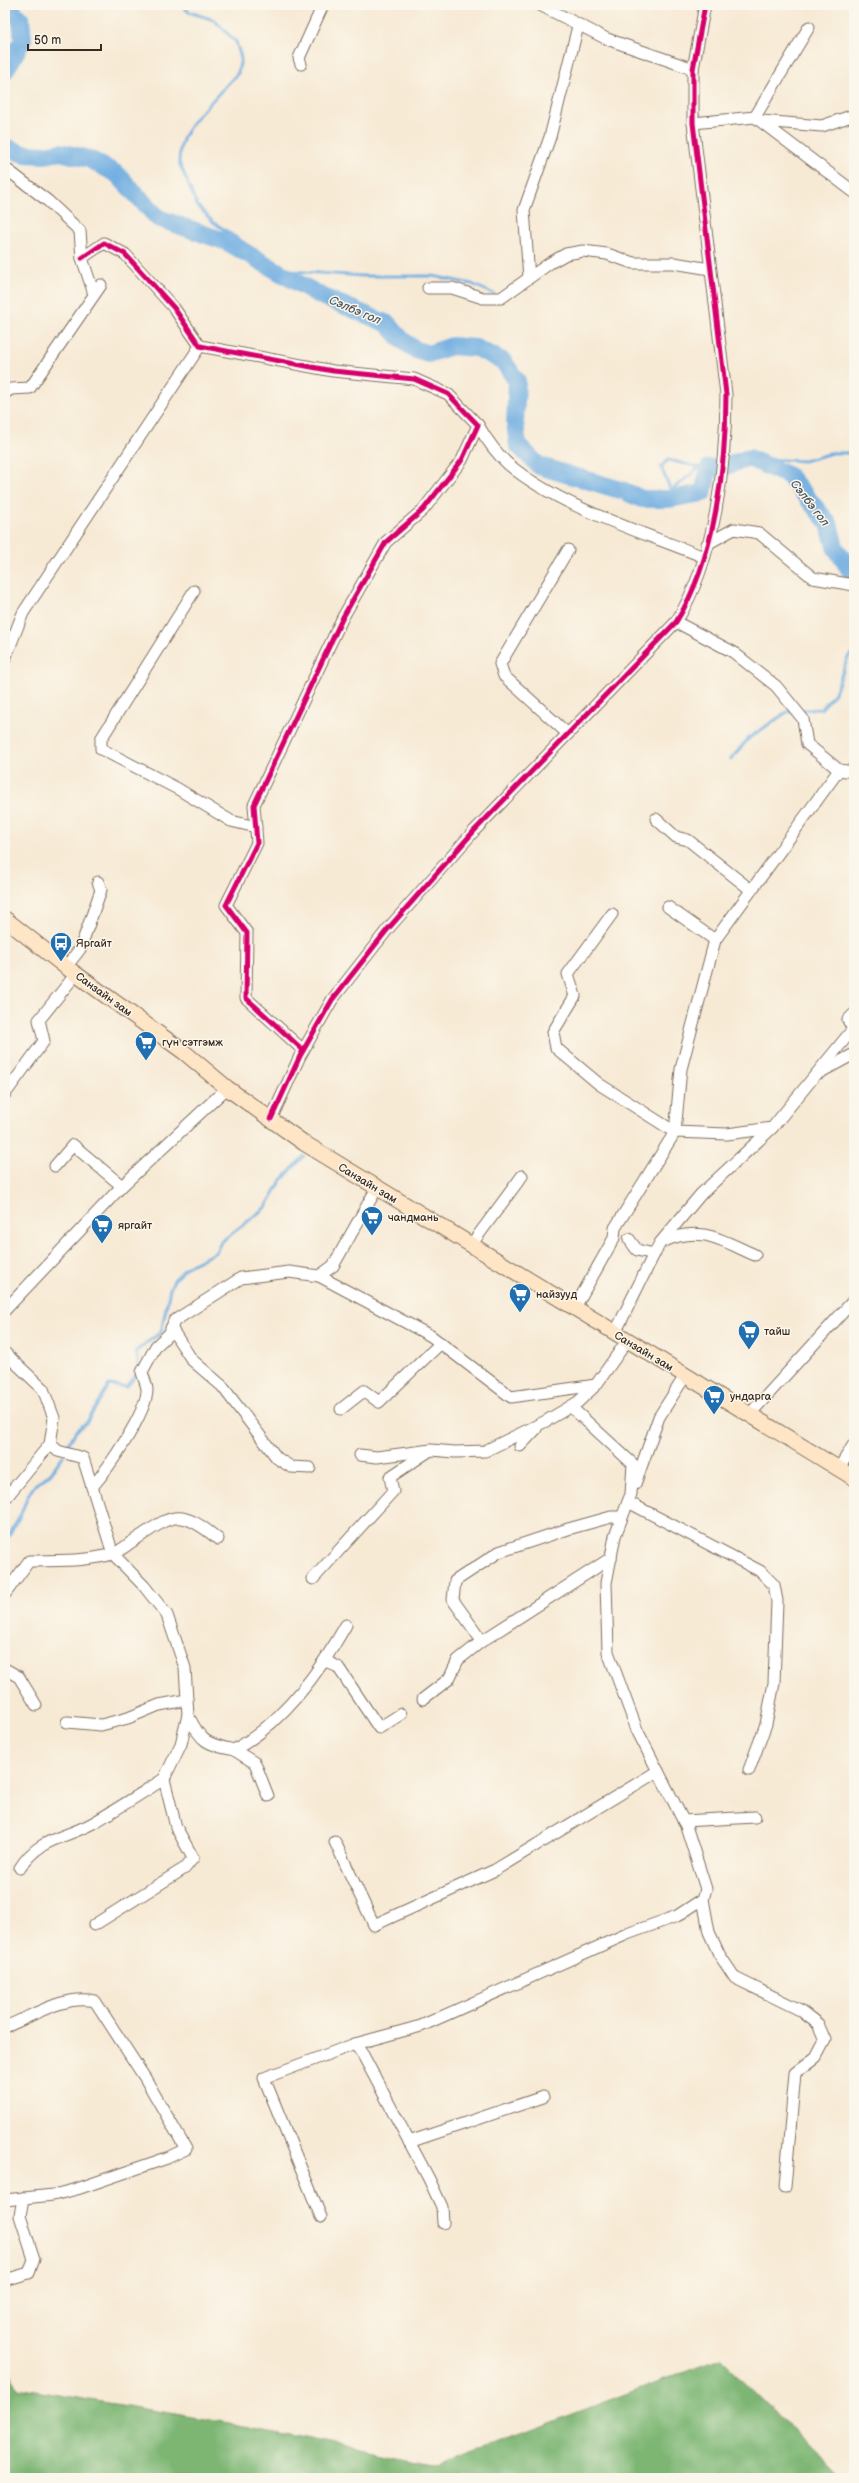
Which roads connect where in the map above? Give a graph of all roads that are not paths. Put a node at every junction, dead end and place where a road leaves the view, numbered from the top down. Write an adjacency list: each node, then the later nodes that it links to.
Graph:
1 (323, 5): 6 (street)
2 (540, 5): 4 (street)
3 (705, 5): 7 (street)
4 (578, 26): 7 (street); 15 (street)
5 (809, 28): 9 (street)
6 (301, 64)
7 (693, 69): 10 (street)
8 (854, 115): 9 (street)
9 (758, 119): 10 (street); 12 (street)
10 (693, 123): 14 (street)
11 (5, 168): 13 (street)
12 (854, 192)
13 (82, 258): 17 (street); 18 (street)
14 (710, 269): 15 (street); 20 (street)
15 (529, 278): 16 (street)
16 (428, 288)
17 (200, 346): 19 (street); 26 (street)
18 (5, 393)
19 (478, 425): 22 (street); 31 (street)
20 (707, 544): 22 (street); 23 (street)
21 (568, 550): 27 (street)
22 (704, 557): 25 (street)
23 (854, 585)
24 (194, 591): 31 (street)
25 (676, 622): 27 (street); 28 (street)
26 (5, 659)
27 (568, 734): 40 (street)
28 (839, 770): 29 (street); 33 (street)
29 (854, 772)
30 (656, 819): 33 (street)
31 (256, 827): 40 (street)
32 (98, 882): 38 (street)
33 (751, 890): 37 (street)
34 (668, 907): 37 (street)
35 (612, 914): 47 (street)
36 (5, 918): 38 (main road, Санзайн зам)
37 (715, 940): 47 (street)
38 (71, 970): 43 (main road, Санзайн зам); 44 (street)
39 (854, 1014): 42 (street)
40 (303, 1050): 45 (street)
41 (854, 1054): 42 (street)
42 (815, 1075): 46 (street)
43 (227, 1088): 45 (main road, Санзайн зам); 50 (street)
44 (5, 1094)
45 (271, 1119): 51 (main road, Санзайн зам)
46 (772, 1128): 47 (street); 53 (street)
47 (675, 1132): 59 (street)
48 (55, 1166): 50 (street)
49 (522, 1176): 54 (street)
50 (122, 1186): 60 (street)
51 (377, 1188): 54 (main road, Санзайн зам); 57 (street)
52 (629, 1239): 55 (street)
53 (660, 1243): 55 (street); 56 (street)
54 (471, 1246): 59 (main road, Санзайн зам)
55 (654, 1254): 62 (street)
56 (755, 1255)
57 (319, 1276): 61 (street); 63 (street)
58 (854, 1300): 69 (street)
59 (574, 1309): 62 (main road, Санзайн зам)
60 (5, 1310)
61 (172, 1328): 76 (street); 79 (street)
62 (621, 1337): 65 (main road, Санзайн зам); 66 (street)
63 (441, 1343): 66 (street); 68 (street)
64 (5, 1353): 71 (street)
65 (685, 1376): 69 (main road, Санзайн зам); 80 (street)
66 (596, 1385): 67 (street)
67 (571, 1407): 70 (street); 80 (street)
68 (341, 1409)
69 (749, 1415): 77 (main road, Санзайн зам)
70 (546, 1421): 73 (street); 74 (street)
71 (50, 1444): 79 (street); 81 (street)
72 (854, 1444): 77 (street)
73 (520, 1446)
74 (431, 1450): 75 (street); 86 (street)
75 (360, 1455)
76 (310, 1468)
77 (838, 1470): 78 (main road, Санзайн зам)
78 (854, 1478)
79 (92, 1487): 84 (street)
80 (630, 1497): 82 (street); 99 (street)
81 (5, 1499)
82 (622, 1517): 85 (street); 89 (street)
83 (218, 1539): 84 (street)
84 (113, 1554): 87 (street); 92 (street)
85 (610, 1558): 89 (street); 100 (street)
86 (313, 1579)
87 (5, 1594)
88 (346, 1625): 90 (street)
89 (482, 1642): 93 (street)
90 (326, 1661): 95 (street); 98 (street)
91 (5, 1669): 94 (street)
92 (187, 1700): 96 (street); 97 (street)
93 (423, 1700)
94 (36, 1705)
95 (401, 1714)
96 (188, 1715): 98 (street); 101 (street)
97 (67, 1722)
98 (234, 1750): 102 (street)
99 (749, 1770)
100 (658, 1771): 104 (street); 105 (street)
101 (164, 1779): 106 (street); 108 (street)
102 (268, 1796)
103 (755, 1817): 104 (street)
104 (683, 1821): 107 (street)
105 (335, 1842)
106 (20, 1868)
107 (703, 1899): 110 (street); 113 (street)
108 (94, 1925)
109 (5, 2028): 114 (street)
110 (355, 2044): 112 (street); 116 (street)
111 (543, 2097): 112 (street)
112 (409, 2142): 117 (street)
113 (785, 2187)
114 (23, 2198): 115 (street); 118 (street)
115 (5, 2200)
116 (321, 2217)
117 (443, 2223)
118 (5, 2280)

